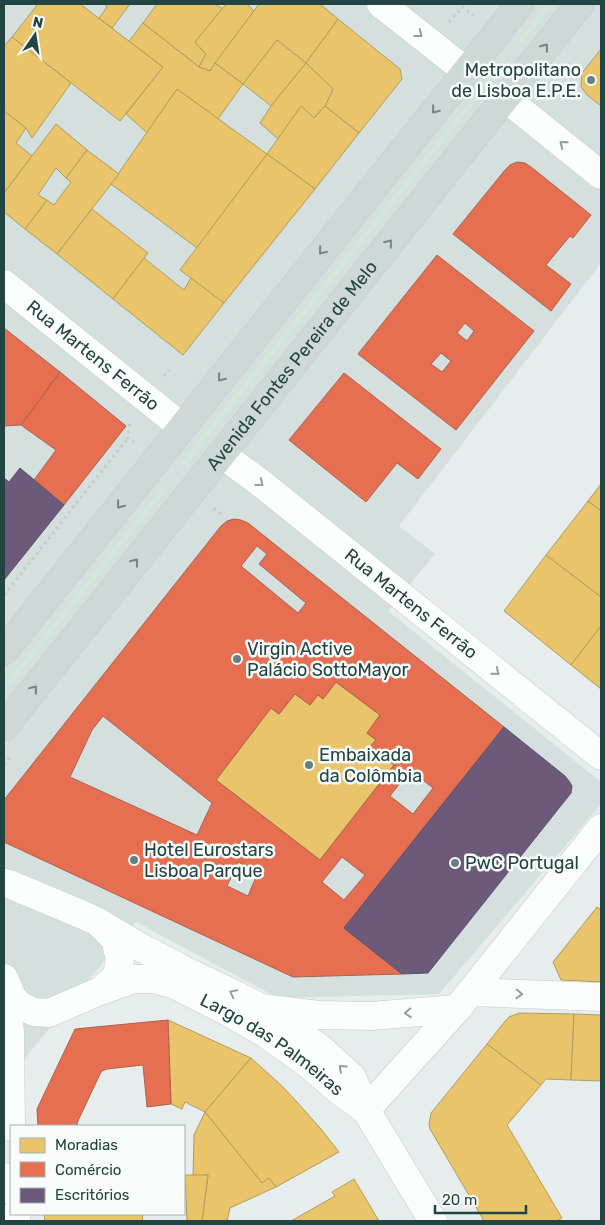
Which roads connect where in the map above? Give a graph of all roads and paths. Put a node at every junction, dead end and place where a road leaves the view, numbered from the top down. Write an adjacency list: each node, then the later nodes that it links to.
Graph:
1 (380, 4): 4 (street, one-way to 4)
2 (520, 4): 4 (main road)
3 (580, 4): 5 (main road, Avenida Fontes Pereira de Melo, one-way to 3)
4 (466, 71): 8 (main road, one-way to 8)
5 (505, 98): 6 (street, one-way to 5); 10 (main road, Avenida Fontes Pereira de Melo, one-way to 5)
6 (601, 174)
7 (4, 284): 8 (street, Rua Martens Ferrão)
8 (182, 427): 12 (main road, one-way to 12)
9 (128, 438): 11 (path)
10 (221, 454): 13 (main road, Avenida Fontes Pereira de Melo, one-way to 10); 14 (street, Rua Martens Ferrão, one-way to 14)
11 (4, 595)
12 (4, 651)
13 (4, 727)
14 (601, 756)
15 (601, 828): 22 (street)
16 (4, 883): 17 (street)
17 (98, 922): 18 (street); 20 (street)
18 (179, 977): 20 (street); 23 (street, Largo das Palmeiras, one-way to 18); 26 (street, Largo das Palmeiras)
19 (5, 981): 24 (street); 25 (street)
20 (100, 991): 24 (street)
21 (601, 997): 22 (street, Largo das Palmeiras, one-way to 21)
22 (464, 1001): 23 (street, Largo das Palmeiras, one-way to 23); 26 (street)
23 (261, 1008): 26 (street, Largo das Palmeiras, one-way to 23)
24 (49, 1013): 25 (street)
25 (7, 1035): 27 (street)
26 (366, 1110): 30 (street)
27 (11, 1125)
28 (4, 1177): 29 (street)
29 (10, 1188)
30 (433, 1221)

